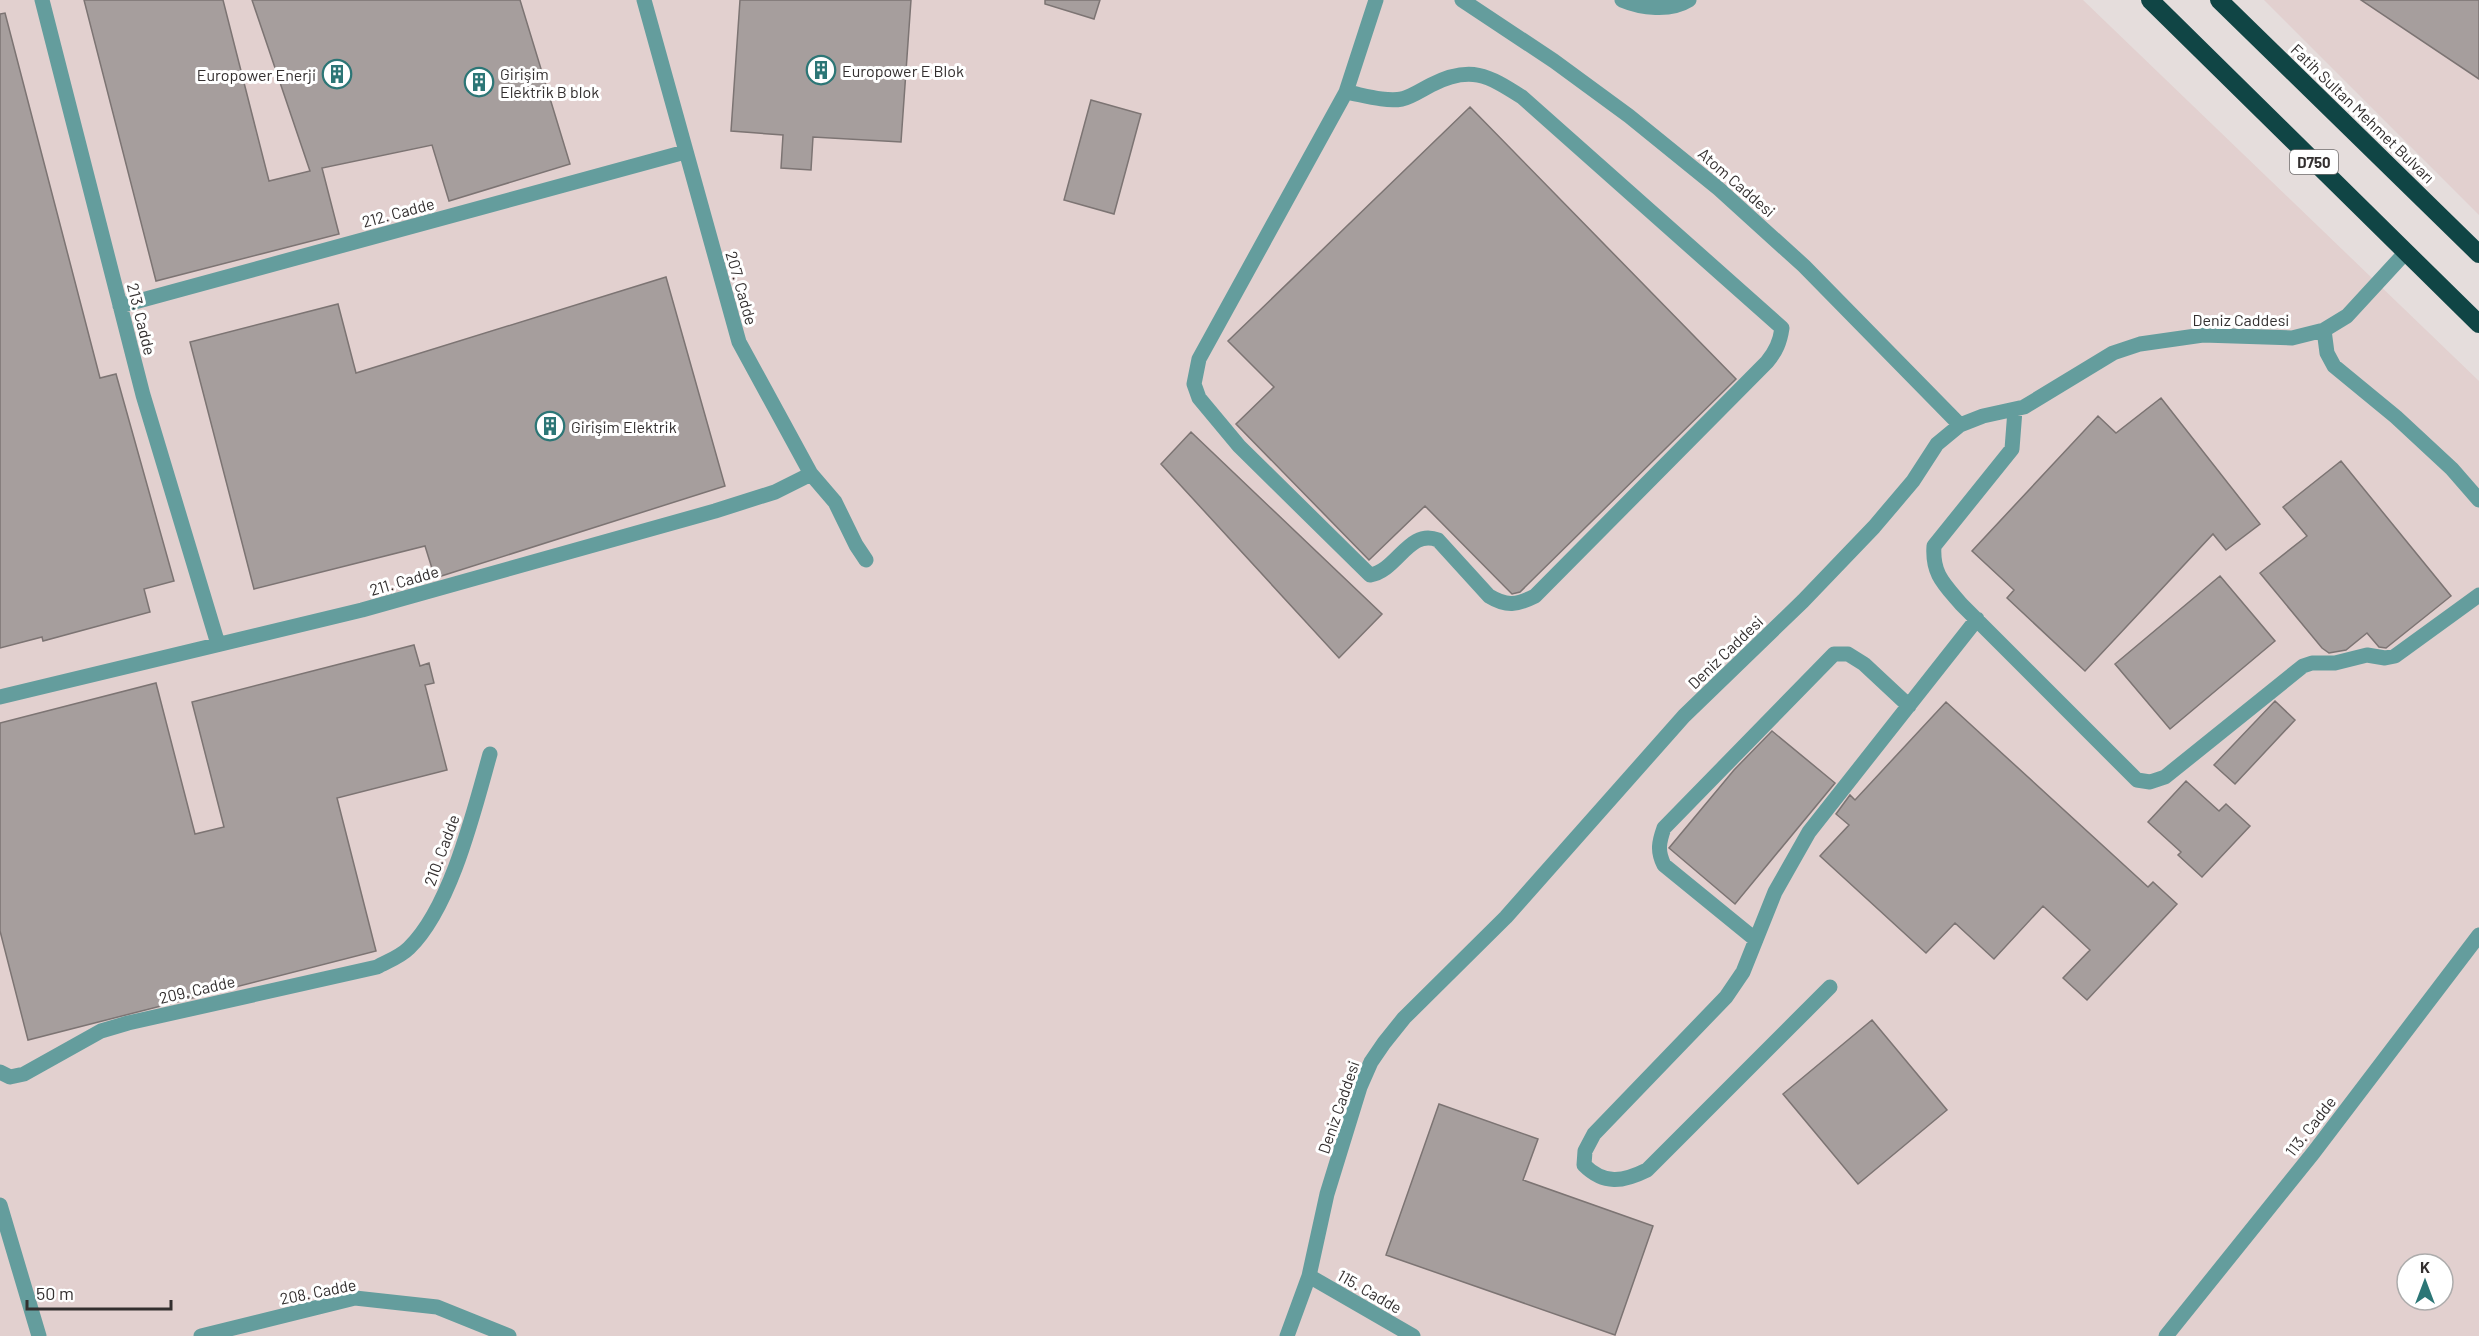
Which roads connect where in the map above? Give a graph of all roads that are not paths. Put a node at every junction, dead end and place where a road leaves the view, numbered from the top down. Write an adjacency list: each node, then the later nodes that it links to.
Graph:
1 (42, 0): 13 (street, 213. Cadde)
2 (644, 0): 10 (street, 207. Cadde)
3 (1376, 0): 9 (street)
4 (1462, 0): 17 (street, Atom Caddesi)
5 (1622, 0): 6 (street)
6 (1689, 0)
7 (2150, 0): 11 (highway, D750)
8 (2219, 0): 12 (highway, Fatih Sultan Mehmet Bulvarı / D750)
9 (1346, 92): 9 (street)
10 (685, 152): 13 (street, 212. Cadde); 18 (street, 207. Cadde)
11 (2406, 252): 14 (highway, D750); 15 (street, Deniz Caddesi)
12 (2479, 254)
13 (120, 306): 23 (street, 213. Cadde)
14 (2479, 324)
15 (2324, 330): 16 (street, Deniz Caddesi); 19 (street)
16 (2015, 410): 17 (street, Deniz Caddesi); 22 (street)
17 (1960, 425): 33 (street, Deniz Caddesi)
18 (811, 474): 20 (street, 207. Cadde); 23 (street, 211. Cadde)
19 (2479, 500)
20 (866, 560)
21 (2479, 595): 22 (street)
22 (1977, 620): 25 (street)
23 (218, 644): 24 (street, 211. Cadde)
24 (0, 698)
25 (1909, 706): 28 (street); 28 (street)
26 (490, 754): 29 (street, 210. Cadde)
27 (2479, 935): 39 (street, 113. Cadde)
28 (1756, 940): 30 (street)
29 (408, 949): 31 (street, 209. Cadde)
30 (1830, 987)
31 (0, 1072)
32 (0, 1205): 34 (street)
33 (1309, 1276): 37 (street, Deniz Caddesi); 38 (street, 115. Cadde)
34 (39, 1336)
35 (201, 1336): 36 (street, 208. Cadde)
36 (509, 1336)
37 (1287, 1336)
38 (1413, 1336)
39 (2166, 1336)

